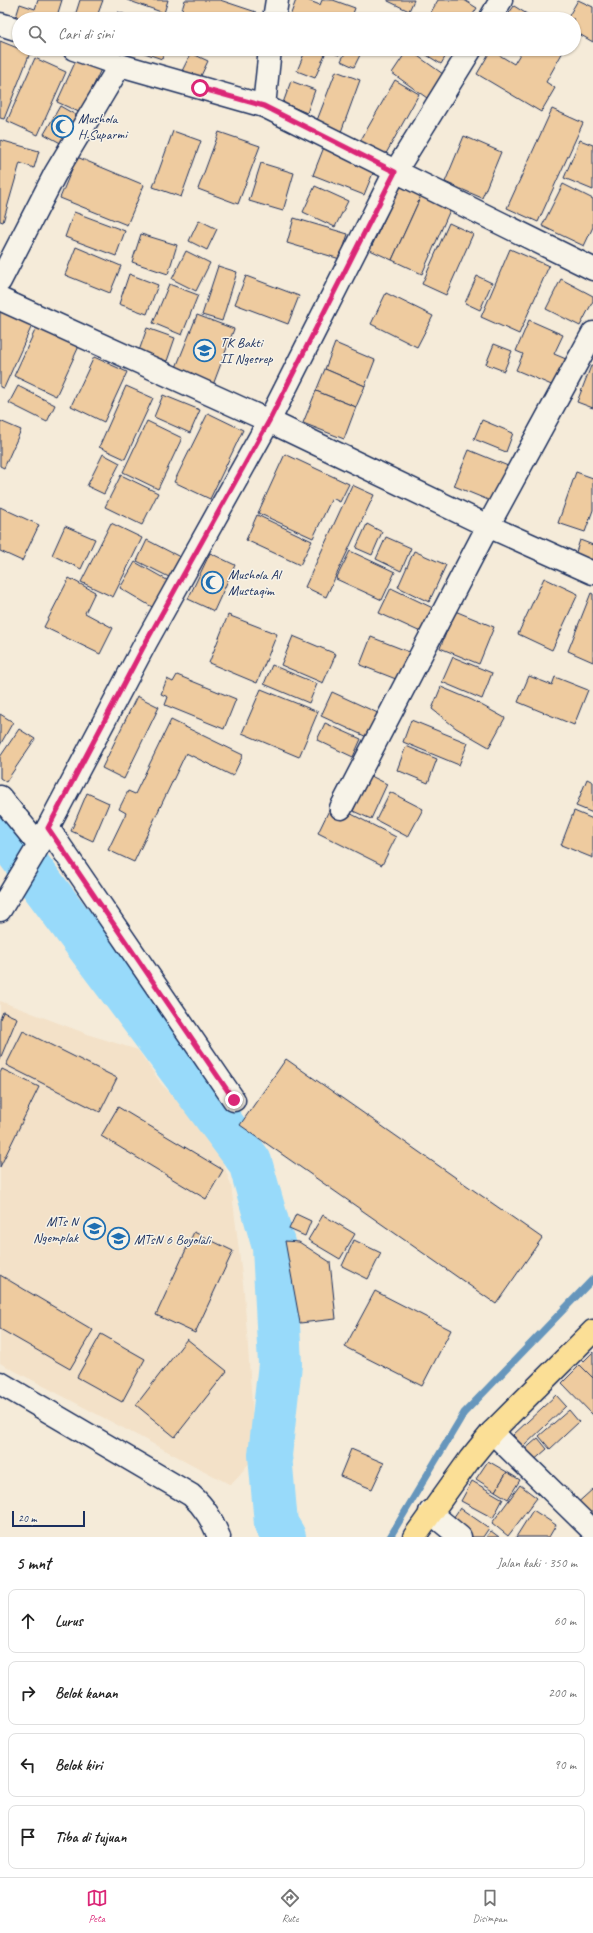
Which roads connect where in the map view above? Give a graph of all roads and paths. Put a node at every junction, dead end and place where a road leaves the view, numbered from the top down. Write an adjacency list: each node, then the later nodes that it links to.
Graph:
1 (277, 0): 3 (street)
2 (501, 0): 4 (street)
3 (275, 12)
4 (494, 12)
5 (0, 24): 6 (street)
6 (12, 28)
7 (94, 56): 10 (street)
8 (269, 56): 11 (street)
9 (467, 56): 12 (street)
10 (120, 65): 11 (street); 14 (street)
11 (264, 106): 12 (street)
12 (395, 172): 13 (street); 17 (street)
13 (593, 269)
14 (0, 281)
15 (0, 299): 17 (street)
16 (593, 333): 18 (street)
17 (269, 421): 18 (street); 22 (street)
18 (488, 526): 19 (street); 21 (street)
19 (593, 572)
20 (0, 797): 22 (street)
21 (340, 808)
22 (40, 842): 23 (street); 24 (street)
23 (0, 910)
24 (234, 1100)
25 (593, 1330): 27 (main road)
26 (0, 1383): 30 (street)
27 (492, 1432): 28 (main road); 29 (street)
28 (430, 1512): 31 (main road); 32 (street)
29 (593, 1531)
30 (219, 1537)
31 (414, 1537)
32 (460, 1537)

